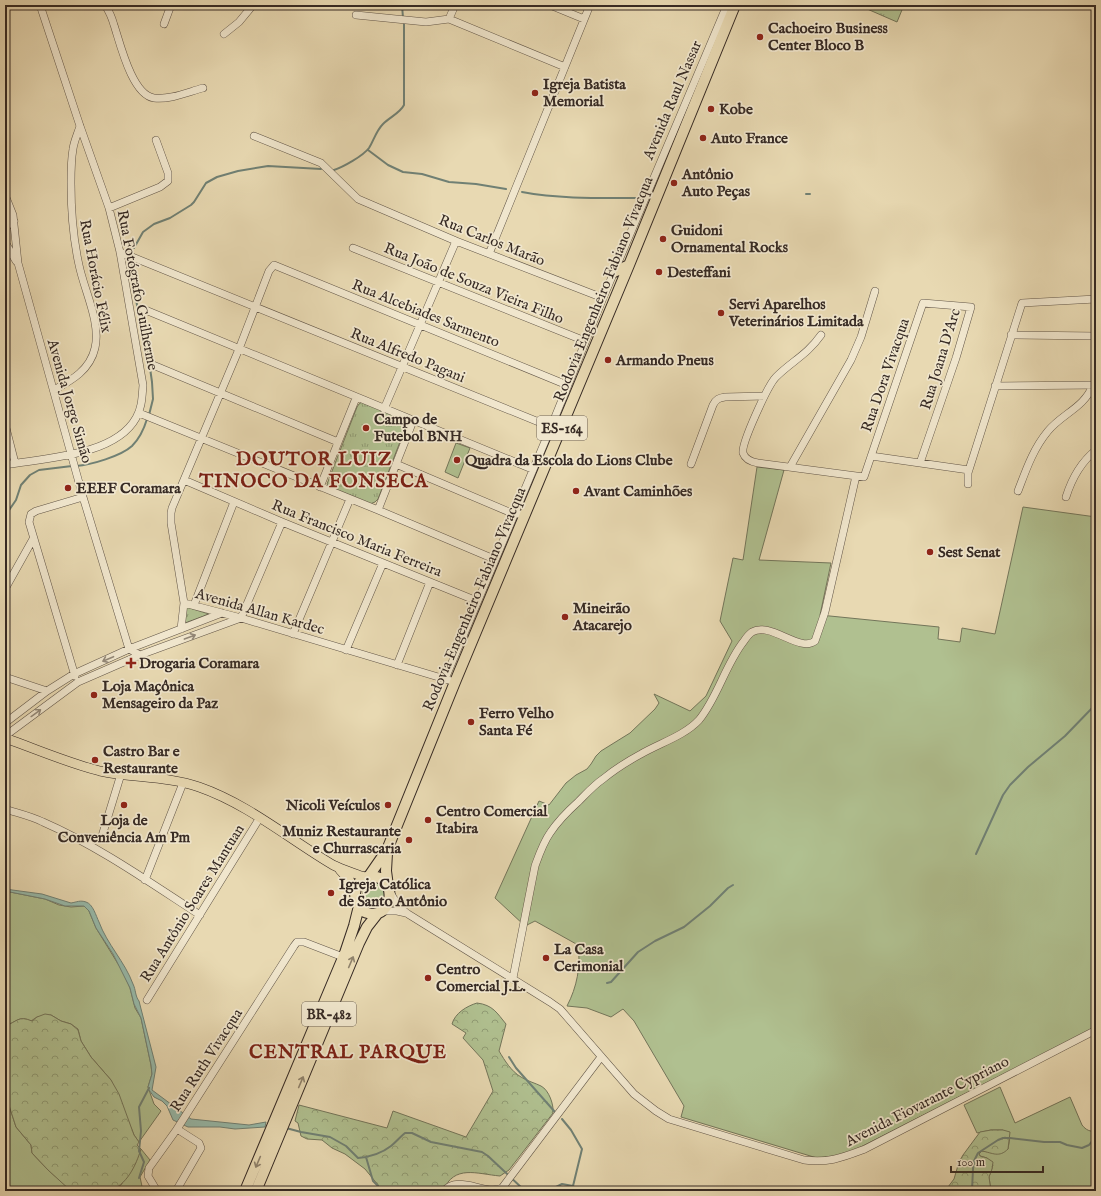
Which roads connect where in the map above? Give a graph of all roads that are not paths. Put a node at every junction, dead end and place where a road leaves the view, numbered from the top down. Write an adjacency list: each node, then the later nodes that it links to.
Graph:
1 (40, 5): 17 (street, Rua Fotógrafo Guilherme)
2 (105, 5): 16 (street)
3 (171, 5): 13 (street)
4 (253, 5): 14 (street)
5 (455, 5): 11 (street)
6 (550, 5): 12 (street)
7 (590, 5): 12 (street)
8 (727, 5): 18 (street, Avenida Raul Nassar)
9 (736, 5): 18 (highway, Rodovia Engenheiro Fabiano Vivacqua / ES-164)
10 (356, 16): 11 (street)
11 (449, 19): 15 (street)
12 (584, 19): 15 (street)
13 (164, 24)
14 (224, 34)
15 (565, 67): 31 (street)
16 (203, 88)
17 (80, 126): 23 (street, Rua Fotógrafo Guilherme); 54 (street, Rua Horácio Félix)
18 (678, 131): 34 (highway, Rodovia Engenheiro Fabiano Vivacqua / ES-164); 35 (street, Avenida Raul Nassar)
19 (254, 136): 28 (street, Rua Carlos Marão)
20 (156, 140): 23 (street)
21 (5, 195): 22 (street, Avenida Jorge Simão)
22 (8, 207): 24 (street, Avenida Jorge Simão)
23 (110, 208): 30 (street, Rua Fotógrafo Guilherme)
24 (14, 221): 25 (street); 26 (street, Avenida Jorge Simão)
25 (5, 226)
26 (15, 232): 27 (street); 32 (street, Avenida Jorge Simão)
27 (5, 241): 32 (street, Avenida Jorge Simão)
28 (456, 241): 31 (street, Rua Carlos Marão); 36 (street)
29 (353, 248): 36 (street, Rua João de Souza Vieira Filho)
30 (120, 252): 41 (street, Rua Alfredo Pagani); 59 (street, Rua Fotógrafo Guilherme)
31 (489, 254): 38 (street, Rua Carlos Marão)
32 (18, 264): 54 (street, Avenida Jorge Simão)
33 (274, 265): 41 (street, Avenida Allan Kardec); 43 (street, Rua Alcebiades Sarmento)
34 (629, 265): 35 (highway); 87 (highway, Rodovia Engenheiro Fabiano Vivacqua / ES-164)
35 (614, 272): 38 (street)
36 (438, 283): 43 (street); 47 (street, Rua João de Souza Vieira Filho)
37 (875, 291): 73 (street)
38 (603, 298): 47 (street)
39 (1096, 299): 45 (street)
40 (923, 303): 67 (street, Rua Dora Vivacqua); 69 (street, Rua Joana D'Arc)
41 (256, 306): 48 (street, Avenida Allan Kardec); 50 (street, Rua Alfredo Pagani)
42 (143, 310): 48 (street)
43 (420, 324): 50 (street); 51 (street, Rua Alcebiades Sarmento)
44 (821, 335): 56 (street)
45 (1012, 335): 46 (street); 53 (street)
46 (1096, 336)
47 (585, 341): 51 (street)
48 (238, 349): 55 (street, Avenida Allan Kardec); 57 (street)
49 (153, 365): 55 (street)
50 (402, 367): 58 (street); 62 (street, Rua Alfredo Pagani)
51 (567, 385): 62 (street)
52 (1095, 385): 53 (street); 80 (street)
53 (995, 386): 75 (street)
54 (54, 390): 66 (street, Avenida Jorge Simão)
55 (220, 393): 63 (street, Avenida Allan Kardec); 64 (street)
56 (764, 396): 71 (street); 73 (street)
57 (356, 398): 58 (street); 64 (street)
58 (384, 409): 60 (street)
59 (141, 414): 63 (street); 66 (street, Rua Fotógrafo Guilherme)
60 (412, 421): 70 (street); 74 (street)
61 (5, 424): 68 (street)
62 (550, 427): 74 (street)
63 (202, 438): 77 (street, Avenida Allan Kardec); 79 (street)
64 (338, 442): 79 (street)
65 (1096, 450): 81 (street)
66 (72, 454): 68 (street, Rua Fotógrafo Guilherme); 82 (street, Avenida Jorge Simão)
67 (871, 456): 69 (street); 76 (street, Rua Dora Vivacqua)
68 (15, 463): 72 (street, Rua Fotógrafo Guilherme)
69 (920, 463): 75 (street)
70 (396, 464): 85 (street); 86 (street)
71 (691, 464)
72 (5, 465)
73 (790, 467): 76 (street)
74 (532, 469): 86 (street)
75 (969, 470): 78 (street)
76 (856, 476): 132 (street)
77 (184, 480): 84 (street, Rua Francisco Maria Ferreira); 96 (street, Avenida Allan Kardec)
78 (968, 484)
79 (320, 487): 83 (street)
80 (1018, 491)
81 (1066, 497)
82 (83, 498): 89 (street); 104 (street, Avenida Jorge Simão)
83 (350, 499): 85 (street); 90 (street)
84 (234, 502): 88 (street, Rua Francisco Maria Ferreira); 97 (street)
85 (378, 510): 91 (street)
86 (514, 514): 87 (street); 91 (street)
87 (526, 514): 112 (highway, Rodovia Engenheiro Fabiano Vivacqua / ES-164)
88 (282, 522): 90 (street, Rua Francisco Maria Ferreira); 99 (street)
89 (33, 539): 94 (street); 108 (street)
90 (332, 542): 92 (street, Rua Francisco Maria Ferreira); 101 (street)
91 (494, 559): 95 (street)
92 (382, 563): 93 (street, Rua Francisco Maria Ferreira); 105 (street)
93 (430, 582): 95 (street, Rua Francisco Maria Ferreira); 107 (street)
94 (5, 589)
95 (477, 601): 110 (street)
96 (184, 603): 97 (street, Avenida Allan Kardec); 100 (street)
97 (194, 605): 98 (street, Avenida Allan Kardec)
98 (222, 613): 99 (street, Avenida Allan Kardec); 100 (street)
99 (241, 618): 101 (street, Avenida Allan Kardec); 103 (street, one-way to 99)
100 (181, 629): 102 (street)
101 (293, 634): 105 (street, Avenida Allan Kardec)
102 (160, 638): 103 (street); 104 (street)
103 (164, 646): 106 (street)
104 (130, 649): 106 (street); 108 (street, one-way to 108)
105 (346, 650): 107 (street, Avenida Allan Kardec)
106 (140, 656): 111 (street)
107 (397, 665): 110 (street, Avenida Allan Kardec)
108 (74, 674): 111 (street); 113 (street)
109 (5, 677): 113 (street)
110 (445, 679): 112 (street, Avenida Allan Kardec)
111 (78, 682): 115 (street, one-way to 111)
112 (456, 682): 121 (highway, Rodovia Engenheiro Fabiano Vivacqua / ES-164)
113 (47, 691): 114 (street)
114 (5, 723)
115 (5, 737): 116 (main road)
116 (121, 774): 117 (main road); 120 (street)
117 (183, 783): 119 (main road); 124 (street)
118 (5, 809): 120 (street)
119 (259, 818): 122 (main road); 130 (street, Rua Antônio Soares Mantuan)
120 (78, 839): 124 (street)
121 (387, 850): 123 (highway, Rodovia Engenheiro Fabiano Vivacqua); 125 (highway, Rodovia Engenheiro Fabiano Vivacqua)
122 (334, 865): 123 (main road); 126 (main road)
123 (367, 877): 125 (highway); 126 (highway)
124 (146, 880): 130 (street)
125 (388, 888): 128 (highway); 129 (street)
126 (355, 894): 127 (highway)
127 (359, 906): 128 (highway); 131 (highway, BR-482)
128 (380, 912): 129 (street); 136 (highway, BR-482, one-way to 128)
129 (408, 914): 132 (street, Avenida Fiovarante Cypriano)
130 (200, 915): 133 (street, Rua Antônio Soares Mantuan)
131 (343, 957): 136 (highway, BR-482); 137 (street, Rua Ruth Vivacqua)
132 (513, 978): 135 (street, Avenida Fiovarante Cypriano)
133 (147, 1000)
134 (1096, 1030): 135 (street, Avenida Fiovarante Cypriano)
135 (601, 1057): 143 (street)
136 (282, 1116): 138 (highway, BR-482)
137 (179, 1127): 139 (street, Rua Ruth Vivacqua); 140 (street)
138 (274, 1134): 141 (highway, BR-482, one-way to 141); 142 (highway, BR-482)
139 (157, 1191)
140 (176, 1191)
141 (245, 1191)
142 (256, 1191)
143 (444, 1191)

